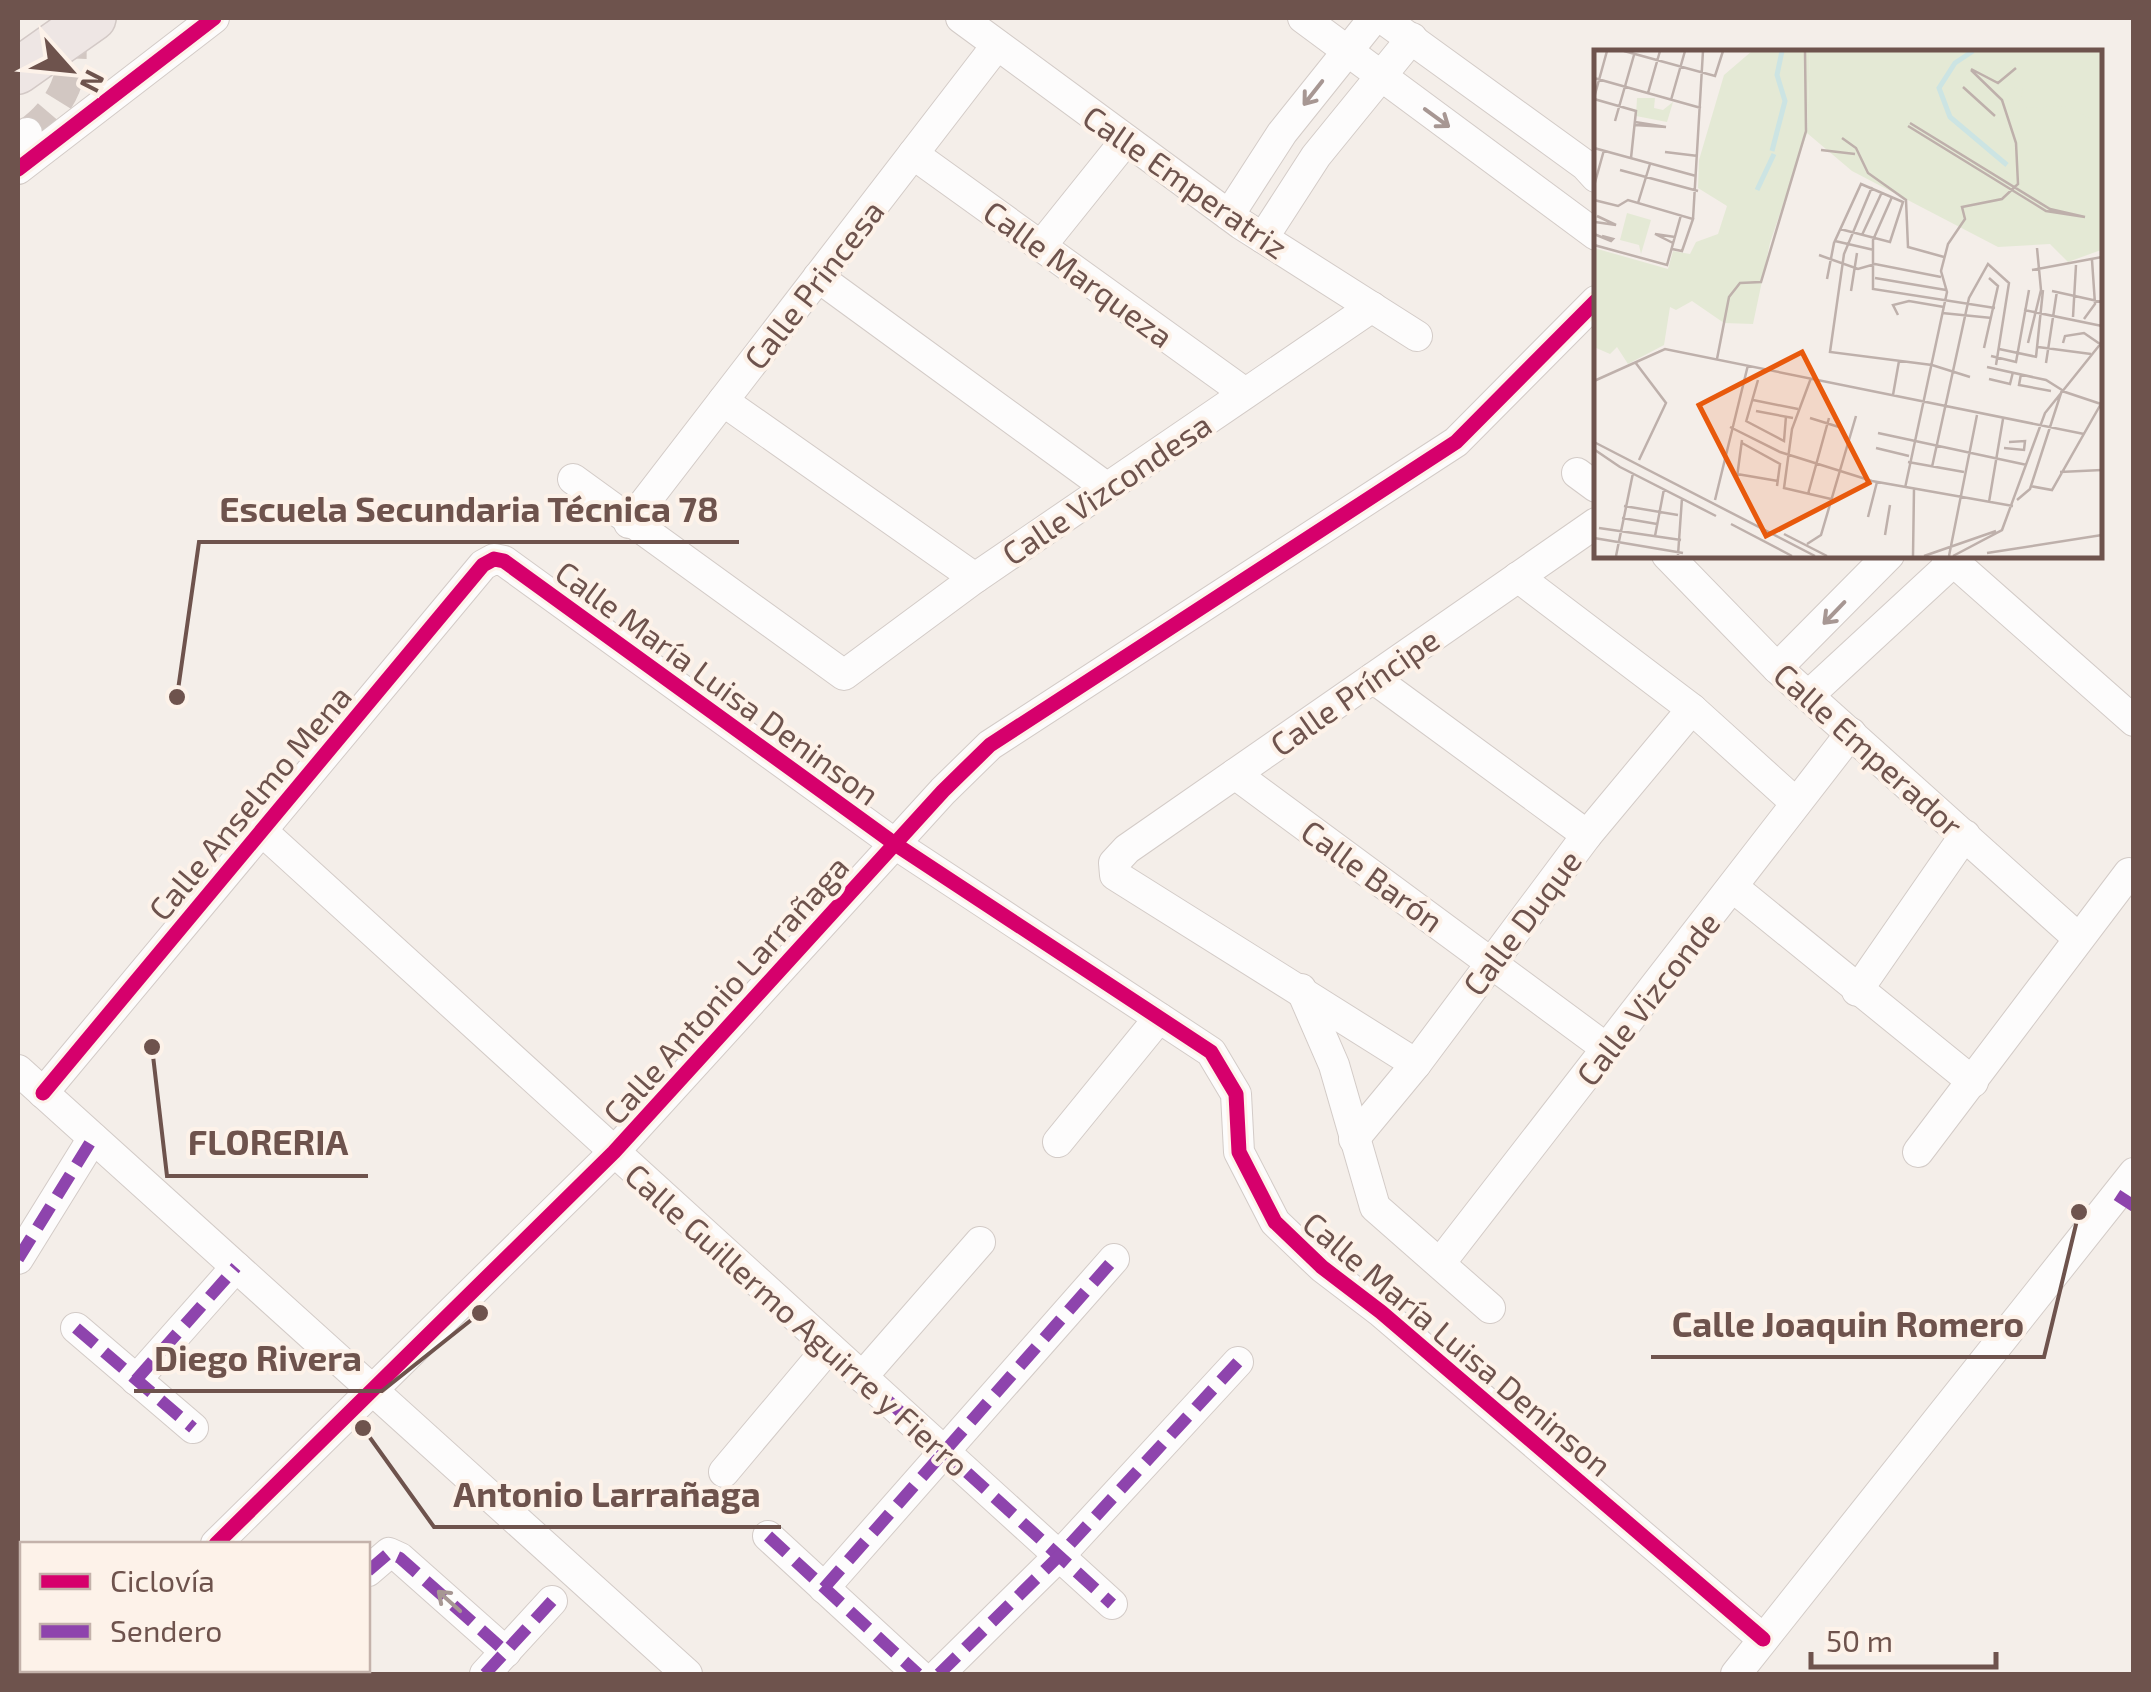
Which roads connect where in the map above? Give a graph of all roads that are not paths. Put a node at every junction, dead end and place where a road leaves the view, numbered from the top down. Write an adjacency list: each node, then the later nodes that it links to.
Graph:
1 (93, 18): 10 (highway)
2 (214, 18): 16 (street)
3 (961, 18): 8 (street, Calle Emperatriz)
4 (1303, 18): 9 (street)
5 (1374, 18): 9 (street)
6 (1382, 18): 7 (street)
7 (1412, 38): 11 (street); 17 (street)
8 (997, 45): 13 (street, Calle Emperatriz); 14 (street, Calle Princesa)
9 (1346, 51): 11 (street); 12 (street, one-way to 12)
10 (18, 72)
11 (1380, 76): 15 (street); 19 (street, one-way to 19)
12 (1282, 133): 15 (street); 18 (street)
13 (1126, 140): 18 (street, Calle Emperatriz); 21 (street)
14 (912, 154): 21 (street, Calle Marqueza); 22 (street, Calle Princesa)
15 (1316, 156): 20 (street)
16 (18, 169)
17 (1594, 176)
18 (1229, 215): 20 (street, Calle Emperatriz)
19 (1594, 234)
20 (1263, 238): 24 (street, Calle Emperatriz)
21 (1040, 246): 26 (street, Calle Marqueza)
22 (818, 277): 27 (street, Calle Princesa); 29 (street)
23 (1594, 303): 51 (street, Calle Antonio Larrañaga)
24 (1372, 307): 25 (street, Calle Emperatriz); 26 (street, Calle Vizcondesa)
25 (1417, 336)
26 (1245, 393): 29 (street, Calle Vizcondesa)
27 (722, 401): 30 (street, Calle Princesa); 38 (street)
28 (573, 480): 30 (street)
29 (1106, 487): 38 (street, Calle Vizcondesa)
30 (629, 523): 38 (street, Calle Vizcondesa)
31 (1594, 524): 37 (street, Calle Príncipe)
32 (1670, 558): 40 (street, Calle Emperador)
33 (1886, 558): 36 (street)
34 (1950, 558): 39 (street); 44 (street)
35 (504, 562): 48 (street, Calle Anselmo Mena); 51 (street, Calle María Luisa Deninson)
36 (1867, 576): 39 (street); 40 (street, one-way to 40)
37 (1518, 577): 41 (street, Calle Príncipe); 43 (street)
38 (976, 578)
39 (1900, 610): 42 (street)
40 (1777, 668): 42 (street, Calle Emperador)
41 (1373, 678): 46 (street, Calle Príncipe); 49 (street)
42 (1809, 695): 45 (street, Calle Emperador)
43 (1692, 709): 47 (street); 49 (street, Calle Duque)
44 (2134, 722)
45 (1851, 733): 47 (street, Calle Vizconde); 50 (street, Calle Emperador)
46 (1236, 774): 55 (street, Calle Barón); 56 (street, Calle Príncipe)
47 (1796, 803): 53 (street, Calle Vizconde)
48 (262, 831): 63 (street, Calle Anselmo Mena); 67 (street, Calle Guillermo Aguirre y Fierro)
49 (1586, 835): 55 (street, Calle Duque)
50 (1965, 836): 54 (street, Calle Emperador); 57 (street)
51 (895, 844): 58 (street, Calle María Luisa Deninson); 67 (street, Calle Antonio Larrañaga)
52 (2129, 873): 54 (street)
53 (1734, 888): 57 (street); 59 (street, Calle Vizconde)
54 (2077, 937): 62 (street)
55 (1490, 960): 59 (street, Calle Barón); 60 (street, Calle Duque)
56 (1301, 988): 60 (street); 65 (street)
57 (1857, 991): 62 (street)
58 (1159, 1018): 66 (street); 92 (street, Calle María Luisa Deninson)
59 (1606, 1048): 73 (street, Calle Vizconde)
60 (1416, 1064): 65 (street, Calle Duque)
61 (18, 1070): 63 (street)
62 (1973, 1082): 68 (street)
63 (43, 1093): 64 (street)
64 (93, 1138): 71 (street); 74 (street)
65 (1354, 1139): 73 (street)
66 (1058, 1142)
67 (614, 1152): 77 (street, Calle Guillermo Aguirre y Fierro); 81 (street, Calle Antonio Larrañaga)
68 (1918, 1152)
69 (2128, 1191): 92 (street)
70 (980, 1242): 79 (street)
71 (18, 1258)
72 (1114, 1260): 83 (street)
73 (1441, 1262): 75 (street)
74 (236, 1267): 80 (street); 81 (street)
75 (1490, 1308)
76 (76, 1328): 80 (street)
77 (829, 1348): 79 (street, Calle Guillermo Aguirre y Fierro); 84 (street)
78 (1238, 1362): 87 (street)
79 (862, 1377): 83 (street, Calle Guillermo Aguirre y Fierro)
80 (136, 1380): 82 (street)
81 (374, 1390): 86 (street, Calle Antonio Larrañaga); 94 (street)
82 (193, 1428)
83 (944, 1452): 87 (street, Calle Guillermo Aguirre y Fierro); 89 (street)
84 (724, 1472)
85 (768, 1536): 89 (street)
86 (218, 1542)
87 (1060, 1555): 91 (street, Calle Guillermo Aguirre y Fierro); 96 (street)
88 (370, 1569): 93 (street, one-way to 88)
89 (824, 1588): 95 (street)
90 (552, 1601): 93 (street)
91 (1112, 1604)
92 (1763, 1639): 97 (street)
93 (496, 1663)
94 (686, 1674)
95 (918, 1674)
96 (939, 1674)
97 (1736, 1674)

